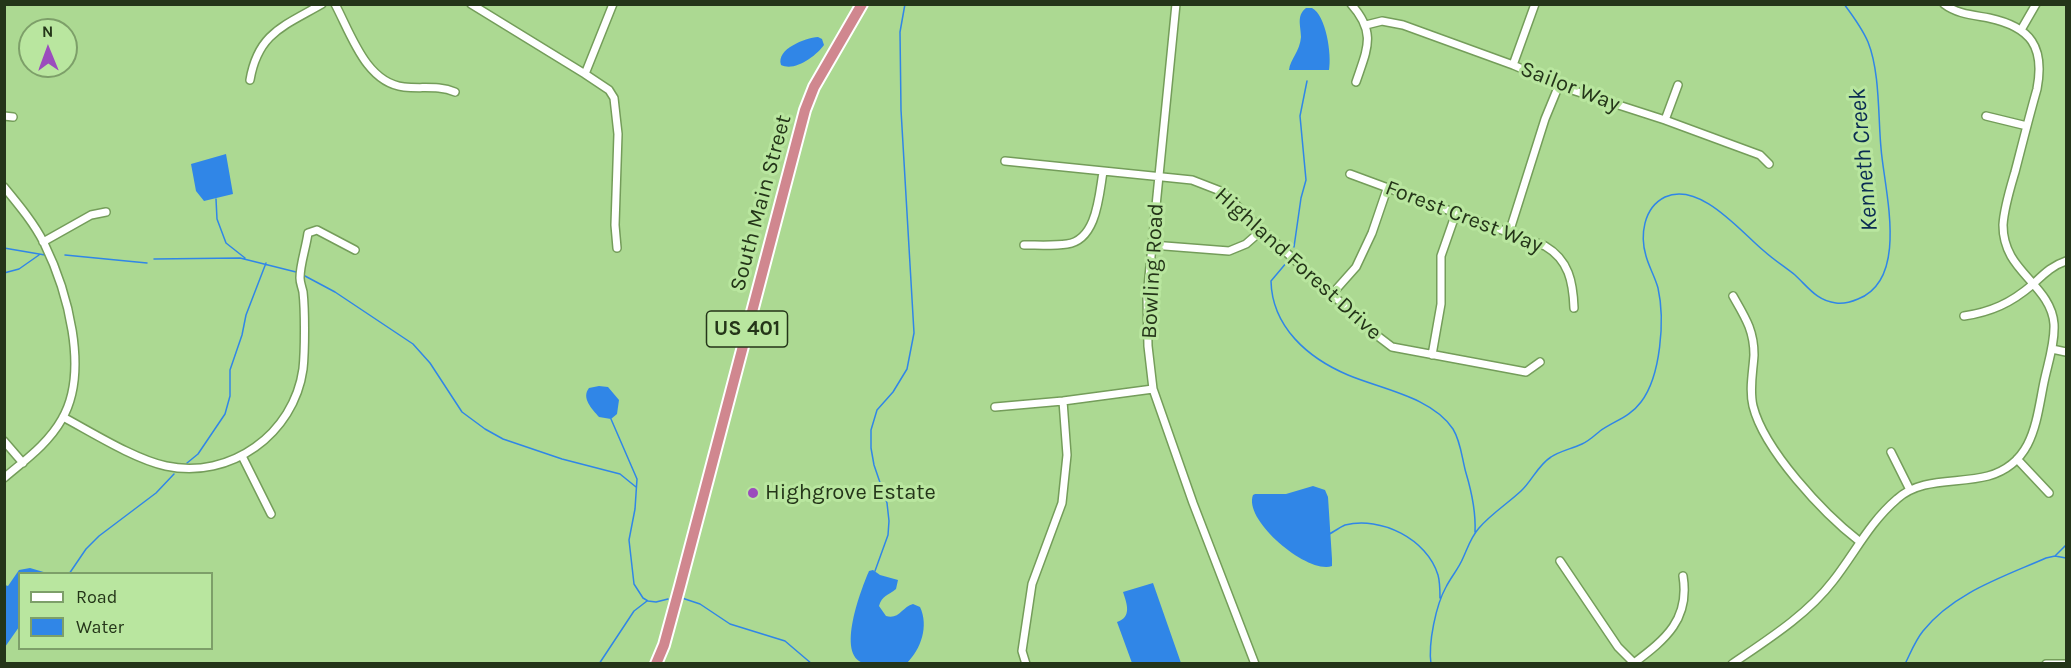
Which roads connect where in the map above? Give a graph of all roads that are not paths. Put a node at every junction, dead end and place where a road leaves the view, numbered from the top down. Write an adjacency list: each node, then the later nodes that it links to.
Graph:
1 (322, 4): 15 (street)
2 (335, 4): 19 (street)
3 (471, 4): 14 (street)
4 (613, 4): 14 (street)
5 (862, 4): 65 (highway, South Main Street / US 401)
6 (1176, 4): 27 (street, Bowling Road)
7 (1351, 4): 11 (street)
8 (1535, 4): 13 (street)
9 (1944, 4): 12 (street)
10 (2036, 4): 12 (street)
11 (1366, 25): 13 (street, Sailor Way); 16 (street)
12 (2020, 30): 22 (street)
13 (1513, 65): 17 (street, Sailor Way)
14 (585, 74): 37 (street)
15 (250, 80)
16 (1356, 82)
17 (1559, 85): 21 (street, Sailor Way); 33 (street)
18 (1678, 85): 21 (street)
19 (455, 92)
20 (1986, 116): 22 (street)
21 (1665, 120): 24 (street, Sailor Way)
22 (2027, 126): 40 (street)
23 (1005, 161): 25 (street, Highland Forest Drive)
24 (1769, 164)
25 (1103, 172): 27 (street, Highland Forest Drive); 35 (street)
26 (1350, 174): 29 (street, Forest Crest Way)
27 (1159, 177): 32 (street, Highland Forest Drive); 36 (street, Bowling Road)
28 (4, 186): 34 (street)
29 (1387, 189): 31 (street, Forest Crest Way); 41 (street)
30 (106, 212): 34 (street)
31 (1456, 213): 33 (street, Forest Crest Way); 47 (street)
32 (1262, 230): 36 (street); 41 (street, Highland Forest Drive)
33 (1509, 233): 43 (street, Forest Crest Way)
34 (44, 242): 52 (street)
35 (1024, 245)
36 (1152, 245): 49 (street, Bowling Road)
37 (617, 248)
38 (355, 250): 55 (street)
39 (2067, 261): 40 (street)
40 (2034, 284): 44 (street); 45 (street)
41 (1332, 294): 47 (street, Highland Forest Drive)
42 (1733, 296): 62 (street)
43 (1574, 308)
44 (1964, 316)
45 (2052, 349): 46 (street); 56 (street)
46 (2067, 352)
47 (1432, 355): 48 (street, Highland Forest Drive)
48 (1540, 362)
49 (1153, 389): 50 (street); 67 (street, Bowling Road)
50 (1063, 401): 51 (street); 66 (street)
51 (996, 407)
52 (63, 417): 55 (street); 57 (street)
53 (4, 441): 57 (street)
54 (1891, 452): 59 (street)
55 (242, 456): 61 (street)
56 (2017, 459): 59 (street); 60 (street)
57 (23, 463): 58 (street)
58 (4, 478)
59 (1910, 490): 62 (street)
60 (2049, 493)
61 (271, 514)
62 (1859, 541): 69 (street)
63 (1560, 561): 68 (street)
64 (1683, 576): 68 (street)
65 (656, 663)
66 (1026, 663)
67 (1256, 663)
68 (1634, 663)
69 (1732, 663)
70 (2046, 663): 71 (street)
71 (2066, 663)

